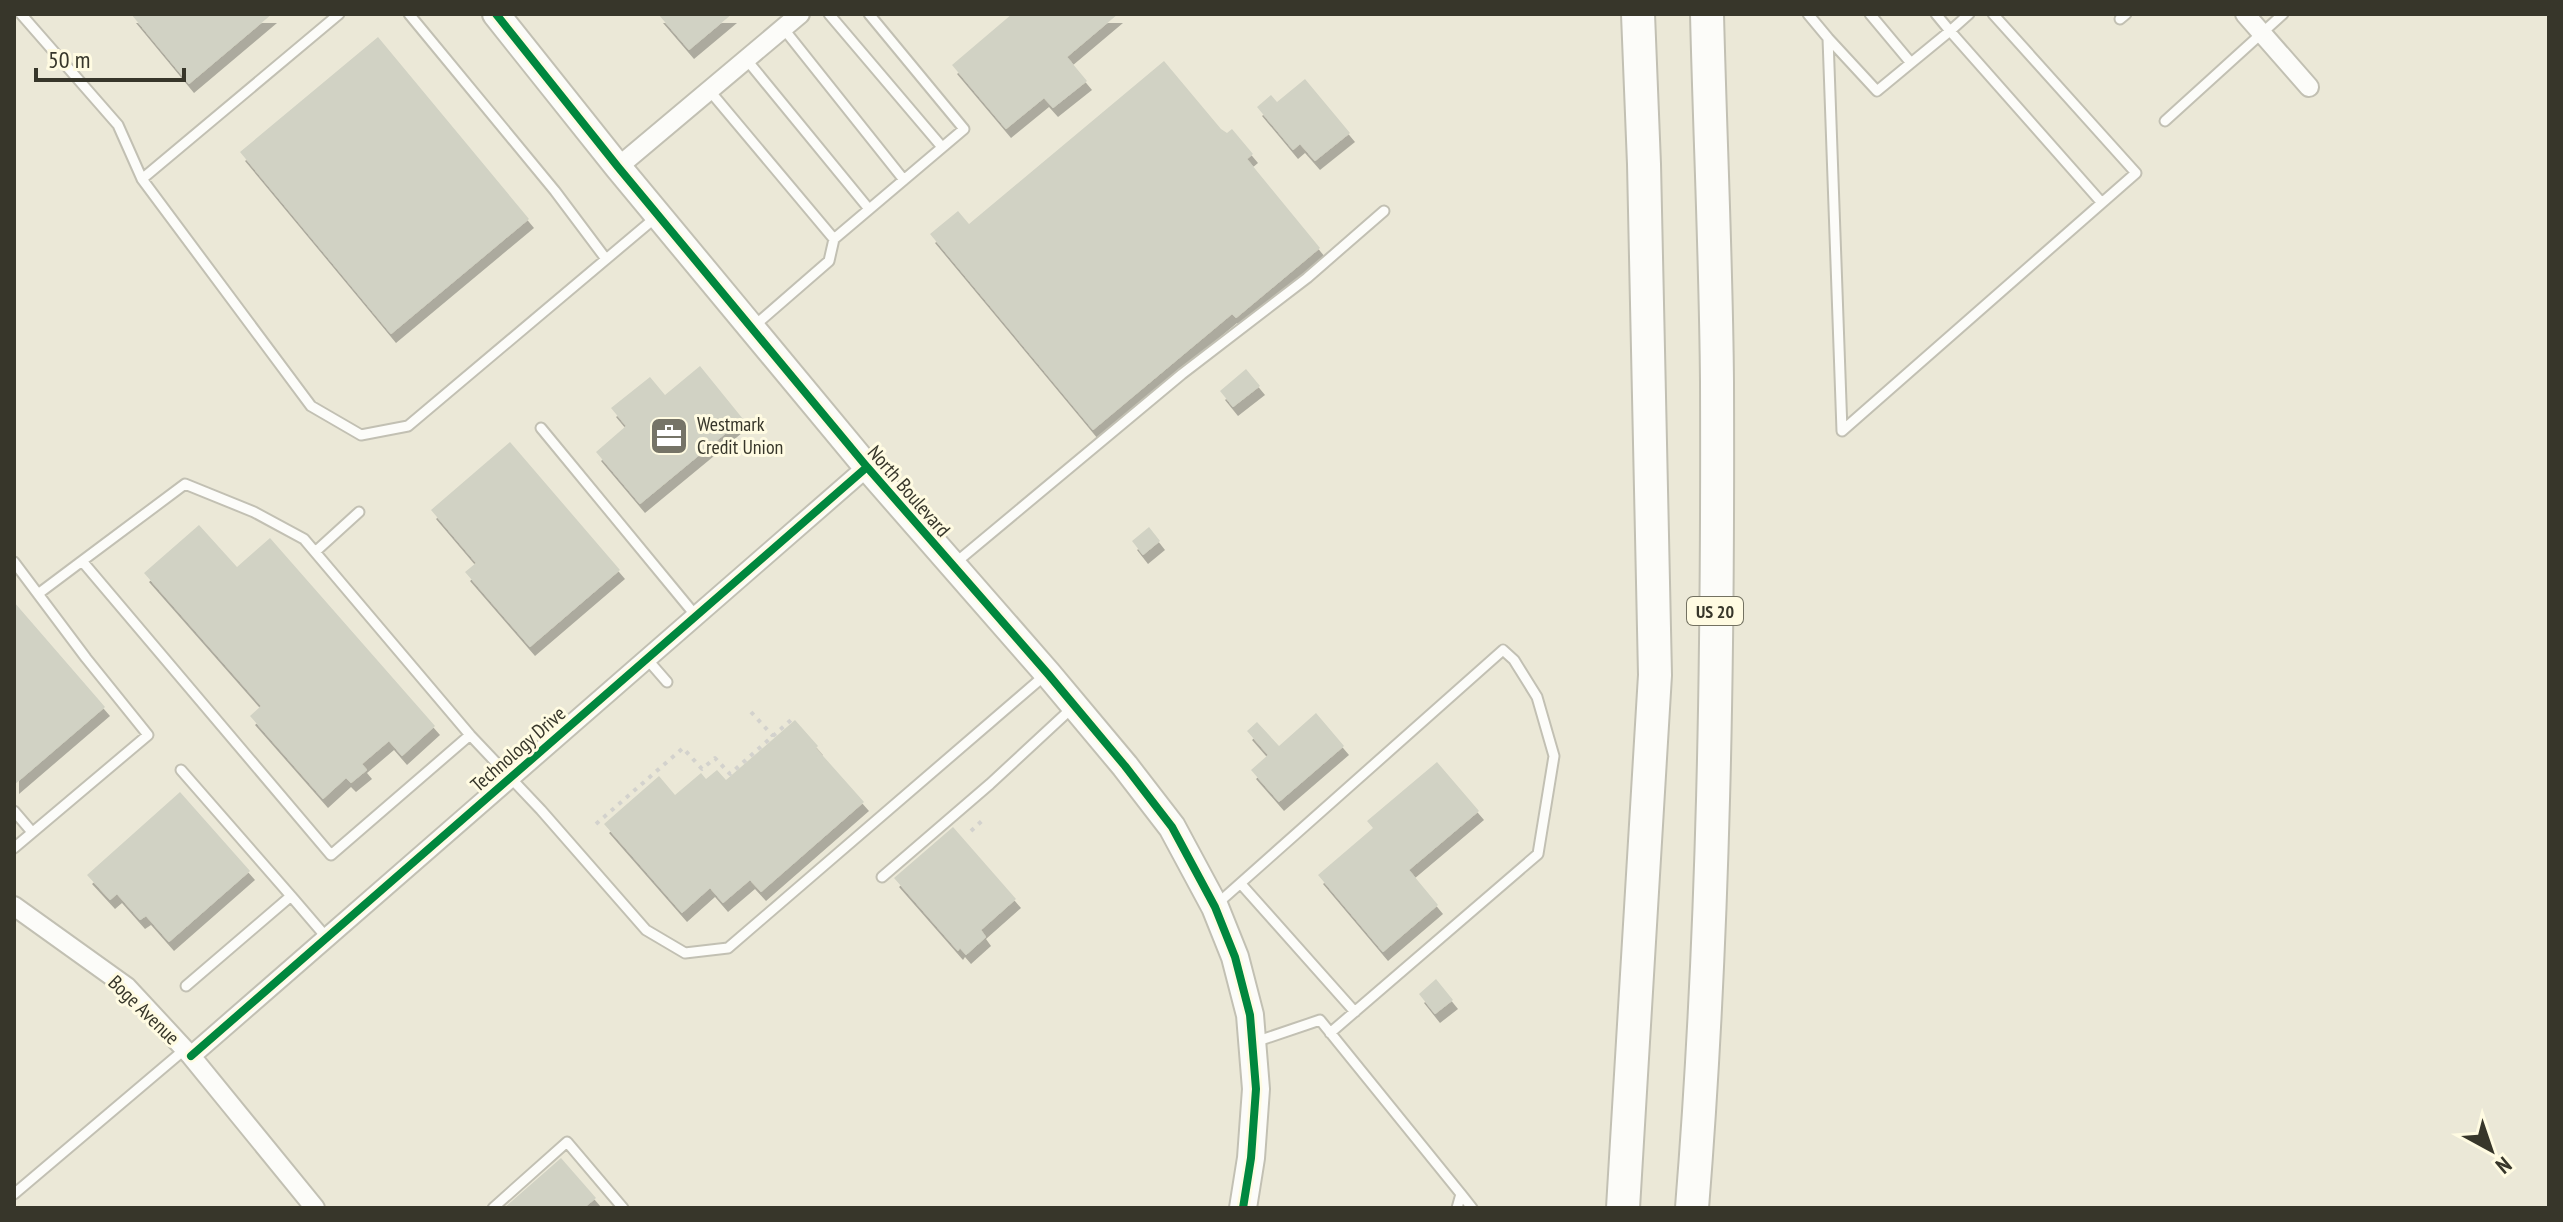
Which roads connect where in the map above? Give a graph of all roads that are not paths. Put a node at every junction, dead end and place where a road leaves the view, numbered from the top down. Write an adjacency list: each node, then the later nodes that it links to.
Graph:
1 (21, 14): 28 (lane)
2 (339, 14): 28 (lane)
3 (409, 14): 35 (lane)
4 (496, 14): 27 (street, North Boulevard)
5 (800, 14): 17 (street)
6 (829, 14): 26 (lane)
7 (869, 14): 26 (lane)
8 (1638, 14): 75 (highway)
9 (1707, 14): 76 (highway, US 20)
10 (1808, 14): 20 (lane)
11 (1870, 14): 22 (lane)
12 (1936, 14): 18 (lane)
13 (1969, 14): 18 (lane)
14 (1993, 14): 30 (lane)
15 (2245, 14): 19 (street)
16 (2283, 14): 19 (lane)
17 (783, 28): 21 (street); 29 (lane)
18 (1950, 31): 22 (lane); 30 (lane)
19 (2261, 33): 23 (street); 25 (lane)
20 (1828, 38): 22 (lane); 30 (lane)
21 (746, 59): 24 (street); 31 (lane)
22 (1911, 63)
23 (2309, 87)
24 (709, 90): 27 (street); 34 (lane)
25 (2165, 121)
26 (942, 147): 29 (lane)
27 (618, 167): 33 (street, North Boulevard)
28 (142, 179): 35 (lane)
29 (904, 180): 31 (lane)
30 (2102, 203)
31 (869, 209): 34 (lane)
32 (1384, 211): 43 (lane)
33 (658, 216): 35 (lane); 36 (street, North Boulevard)
34 (834, 239): 36 (lane)
35 (606, 259)
36 (753, 327): 38 (street, North Boulevard)
37 (541, 428): 45 (lane)
38 (867, 467): 43 (street, North Boulevard); 45 (street, Technology Drive)
39 (359, 512): 40 (lane)
40 (315, 552): 41 (lane); 50 (lane)
41 (82, 561): 44 (lane); 50 (lane)
42 (14, 562): 44 (lane)
43 (952, 565): 47 (street, North Boulevard)
44 (38, 594): 54 (lane)
45 (696, 616): 46 (street, Technology Drive)
46 (647, 659): 48 (lane); 52 (street, Technology Drive)
47 (1048, 674): 49 (street, North Boulevard); 52 (lane)
48 (667, 682)
49 (1075, 706): 56 (lane); 60 (street, North Boulevard)
50 (470, 735): 52 (lane)
51 (181, 770): 58 (lane)
52 (509, 779): 61 (street, Technology Drive)
53 (14, 811): 54 (lane)
54 (32, 832): 55 (lane)
55 (14, 848)
56 (882, 877)
57 (1241, 884): 60 (lane); 63 (lane); 63 (lane)
58 (291, 896): 61 (lane); 62 (lane)
59 (14, 906): 66 (street, Boge Avenue)
60 (1215, 907): 65 (street, North Boulevard)
61 (327, 938): 66 (street, Technology Drive)
62 (186, 986)
63 (1355, 1012): 64 (lane)
64 (1330, 1033): 65 (lane); 68 (lane)
65 (1252, 1043): 72 (street, North Boulevard)
66 (188, 1053): 67 (lane); 69 (street, Boge Avenue)
67 (14, 1194)
68 (1461, 1194): 73 (lane); 74 (lane)
69 (315, 1208)
70 (493, 1208): 71 (lane)
71 (623, 1208)
72 (1243, 1208)
73 (1457, 1208)
74 (1472, 1208)
75 (1623, 1208)
76 (1692, 1208)

